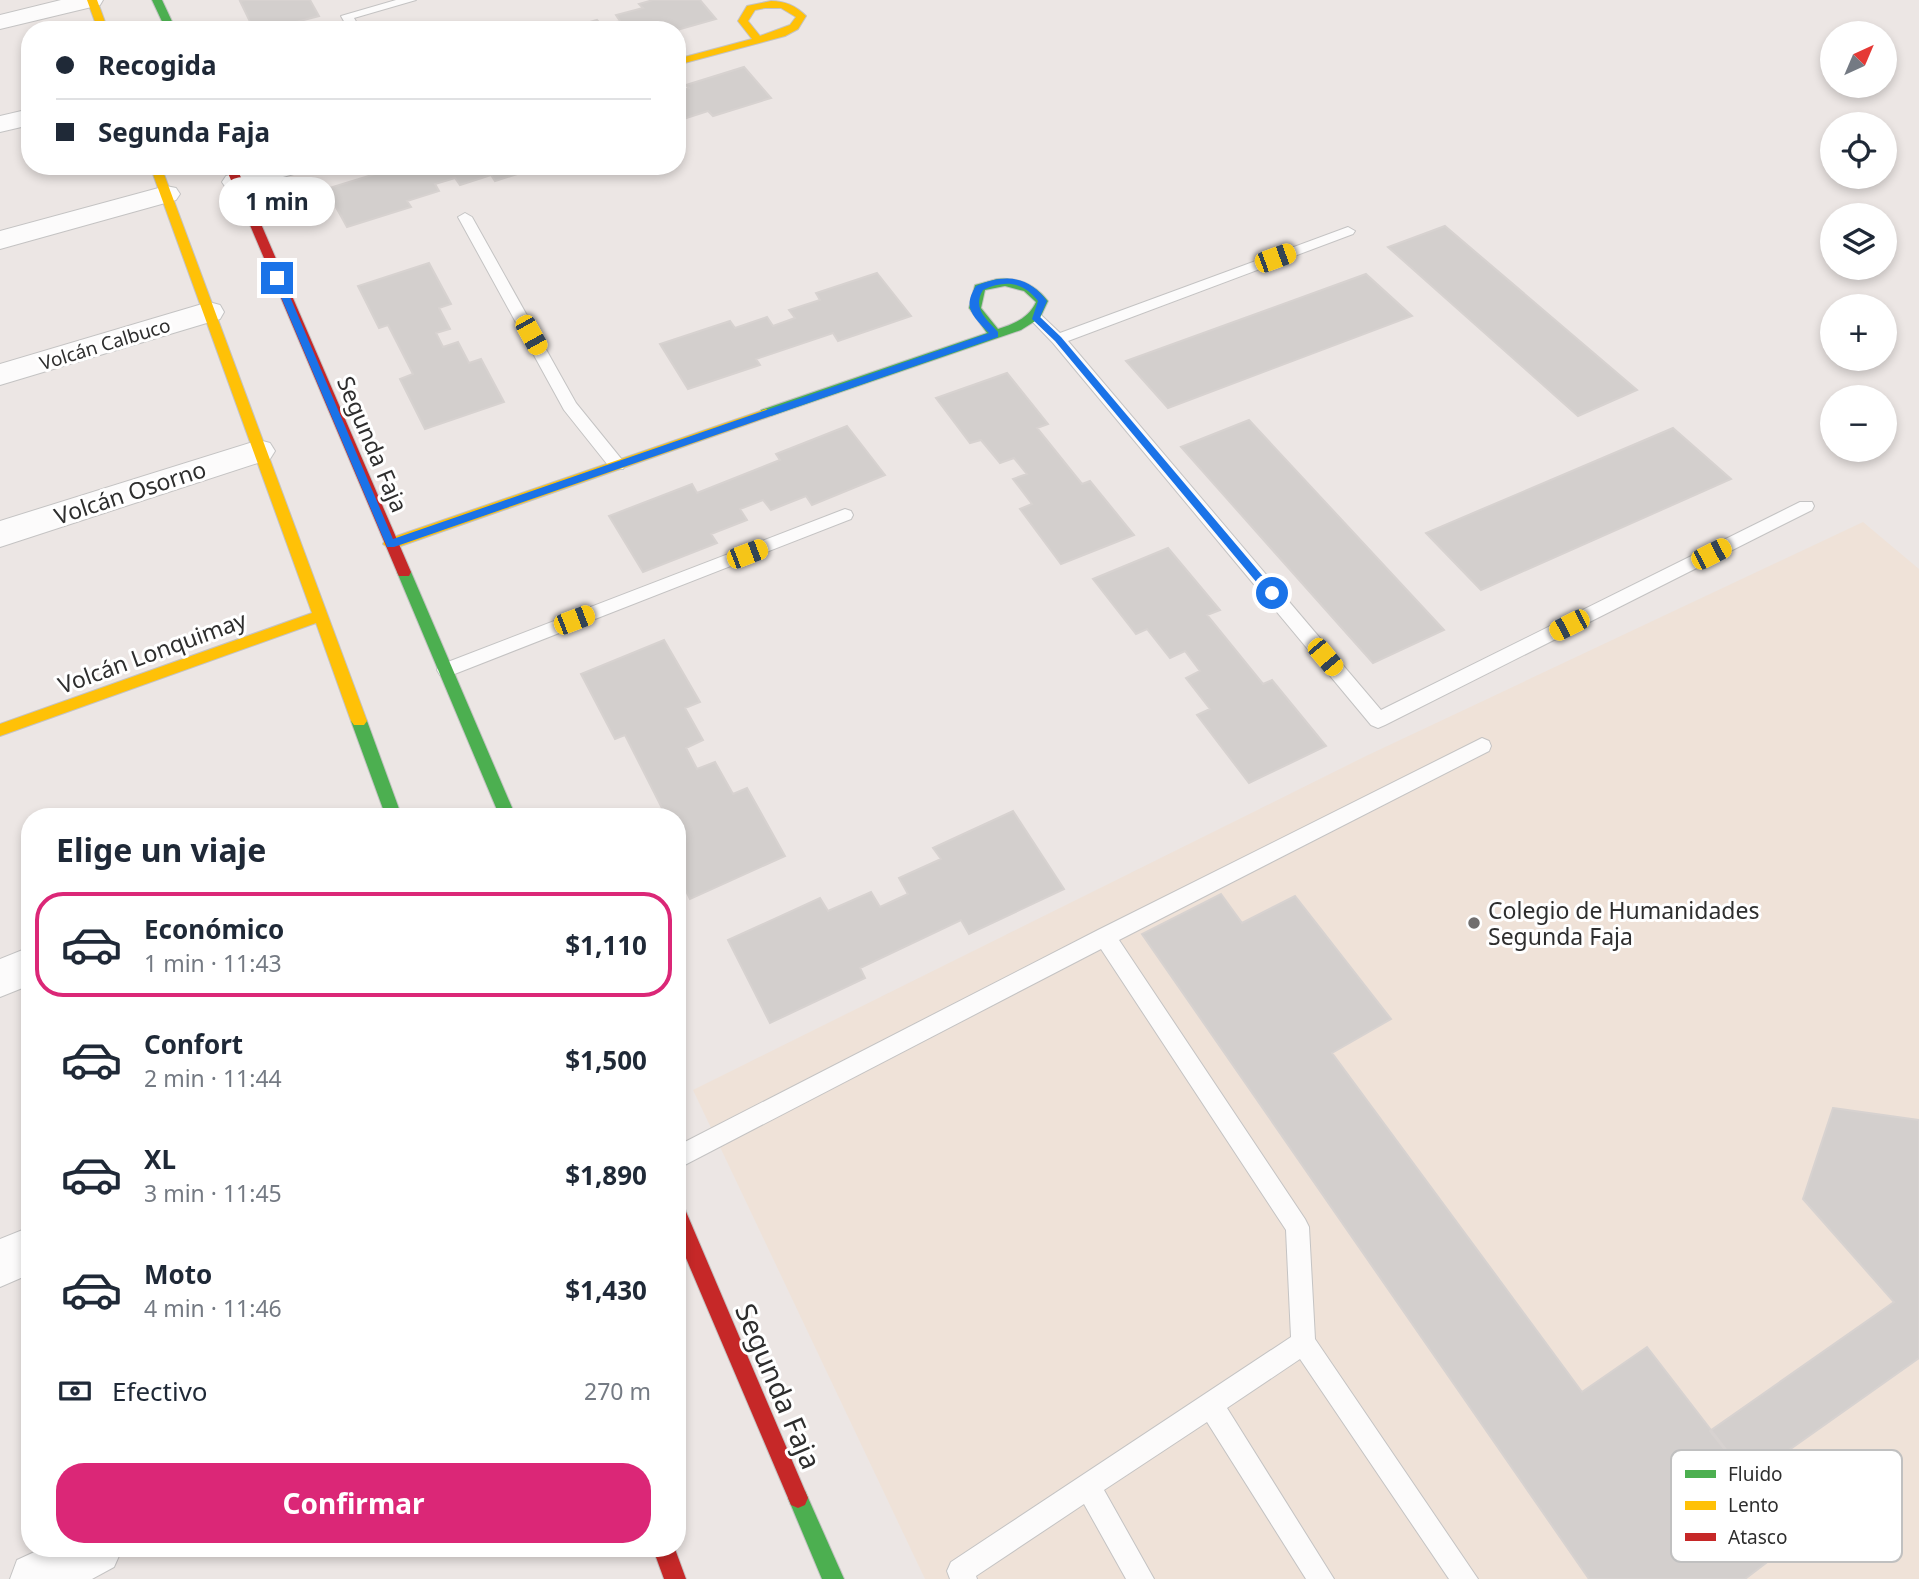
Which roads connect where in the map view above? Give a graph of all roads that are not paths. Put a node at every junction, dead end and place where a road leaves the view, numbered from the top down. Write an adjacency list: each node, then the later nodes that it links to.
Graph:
1 (91, 0): 4 (main road); 7 (street)
2 (158, 0): 5 (main road)
3 (410, 0): 6 (lane)
4 (99, 21)
5 (167, 21)
6 (350, 21)
7 (0, 22)
8 (758, 40): 9 (main road)
9 (686, 60)
10 (21, 119): 11 (street)
11 (0, 124)
12 (159, 175): 14 (main road)
13 (233, 175): 28 (main road, Segunda Faja)
14 (166, 194): 17 (street); 18 (main road)
15 (466, 217): 24 (lane)
16 (1348, 231): 21 (lane)
17 (0, 240)
18 (209, 312): 22 (street, Volcán Calbuco); 23 (main road)
19 (1035, 317): 20 (main road); 20 (main road); 21 (lane)
20 (995, 334): 24 (main road)
21 (1058, 339): 25 (lane)
22 (0, 375)
23 (259, 451): 27 (street, Volcán Osorno); 29 (main road)
24 (617, 465): 28 (main road)
25 (1806, 506)
26 (845, 515): 30 (lane)
27 (0, 534)
28 (390, 544): 30 (main road, Segunda Faja)
29 (320, 616): 31 (main road, Volcán Lonquimay); 33 (main road)
30 (446, 670): 34 (main road, Segunda Faja)
31 (0, 730)
32 (1482, 746): 35 (lane)
33 (389, 808)
34 (504, 808)
35 (1105, 937): 38 (lane); 42 (lane)
36 (21, 970): 37 (street)
37 (0, 978)
38 (686, 1153)
39 (686, 1235): 49 (main road, Segunda Faja)
40 (21, 1254): 41 (street)
41 (0, 1263)
42 (1303, 1343): 43 (lane); 53 (lane)
43 (1210, 1404): 44 (lane); 52 (lane)
44 (1088, 1486): 50 (lane); 51 (lane)
45 (80, 1557): 47 (street)
46 (667, 1557): 48 (main road)
47 (36, 1579)
48 (675, 1579)
49 (833, 1579)
50 (964, 1579)
51 (1141, 1579)
52 (1321, 1579)
53 (1465, 1579)

